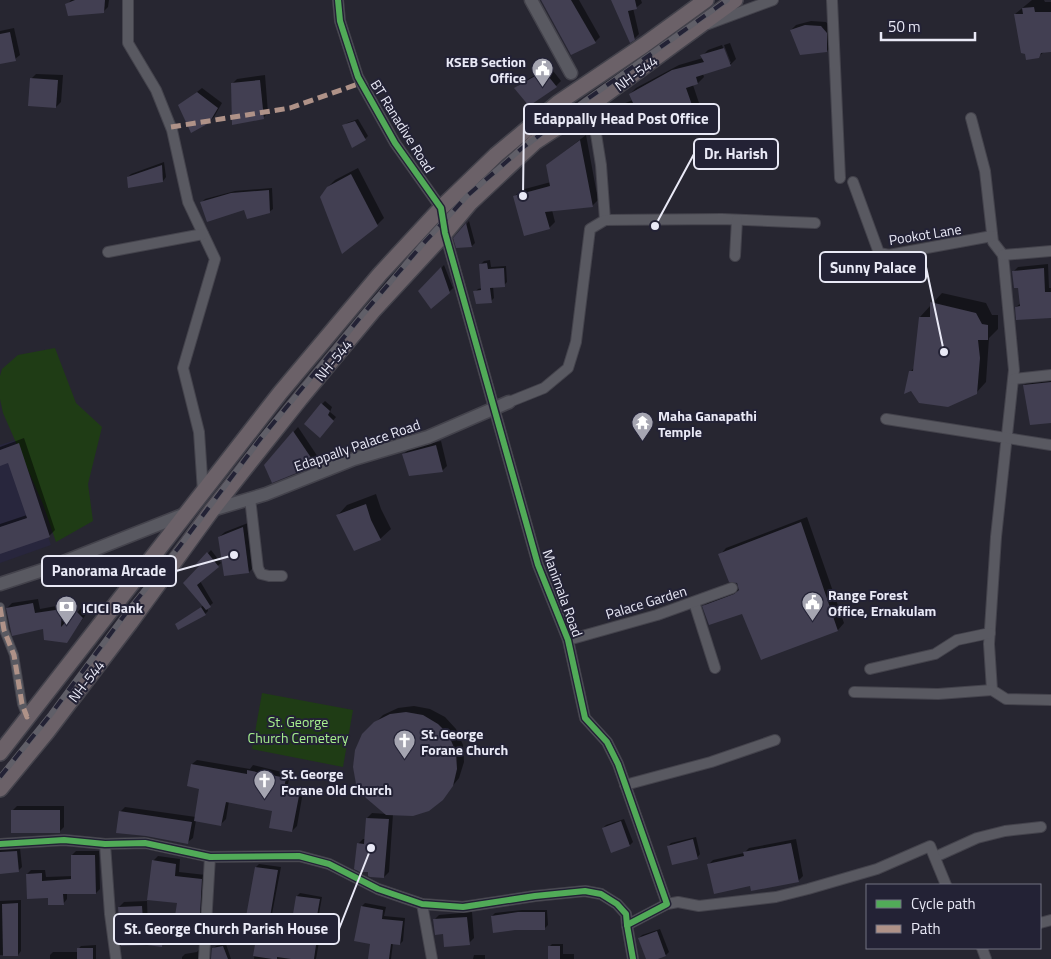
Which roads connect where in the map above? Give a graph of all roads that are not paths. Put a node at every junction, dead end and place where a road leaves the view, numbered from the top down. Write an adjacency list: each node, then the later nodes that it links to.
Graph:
1 (128, 0): 21 (street)
2 (338, 0): 16 (street, BT Ranadive Road)
3 (531, 0): 10 (street)
4 (706, 0): 8 (main road, NH-544)
5 (735, 0): 9 (main road, NH-544)
6 (772, 0): 9 (street)
7 (832, 0): 14 (street)
8 (682, 17): 9 (main road); 11 (main road, NH-544)
9 (696, 29): 12 (main road, NH-544)
10 (571, 73): 11 (street)
11 (578, 89): 16 (main road, NH-544)
12 (587, 108): 17 (street); 20 (main road, NH-544)
13 (971, 118): 22 (street)
14 (840, 178)
15 (853, 182): 22 (street, Pookot Lane)
16 (441, 208): 20 (street, BT Ranadive Road); 34 (main road, NH-544)
17 (605, 220): 18 (street); 29 (street)
18 (737, 220): 19 (street); 26 (street)
19 (815, 223)
20 (445, 233): 30 (street, Manimala Road); 36 (main road, NH-544)
21 (203, 234): 24 (street); 34 (street)
22 (992, 236): 25 (street)
23 (1051, 251): 25 (street)
24 (108, 252)
25 (1003, 255): 28 (street)
26 (735, 256)
27 (1051, 375): 28 (street)
28 (1014, 379): 32 (street)
29 (509, 402): 30 (street, Edappally Palace Road)
30 (495, 408): 35 (street, Edappally Palace Road); 45 (street, Manimala Road)
31 (886, 419): 32 (street)
32 (1008, 439): 33 (street); 44 (street)
33 (1051, 445)
34 (203, 492): 37 (main road, NH-544)
35 (250, 498): 36 (street, Edappally Palace Road); 39 (street)
36 (212, 510): 38 (main road, NH-544)
37 (181, 519): 38 (main road); 40 (street); 48 (main road, NH-544)
38 (195, 534): 51 (main road, NH-544)
39 (282, 576)
40 (0, 584)
41 (732, 588): 42 (street, Palace Garden)
42 (694, 602): 45 (street, Palace Garden); 46 (street)
43 (0, 607): 53 (street)
44 (990, 633): 47 (street); 49 (street)
45 (568, 640): 56 (street, Manimala Road)
46 (715, 668)
47 (870, 669)
48 (53, 685): 51 (main road); 53 (main road, NH-544)
49 (992, 690): 50 (street); 52 (street)
50 (854, 692)
51 (72, 698): 57 (main road, NH-544)
52 (1051, 700)
53 (29, 714): 55 (main road, NH-544)
54 (775, 740): 56 (street)
55 (0, 753)
56 (625, 785): 65 (street, Manimala Road)
57 (0, 788)
58 (1042, 827): 62 (street)
59 (0, 844): 60 (street)
60 (105, 844): 61 (street); 67 (street)
61 (210, 857): 64 (street); 68 (street)
62 (935, 857): 63 (street); 65 (street)
63 (946, 884)
64 (422, 904): 66 (street); 69 (street)
65 (667, 904): 66 (street)
66 (627, 925): 70 (street)
67 (116, 959)
68 (204, 959)
69 (432, 959)
70 (633, 959)

